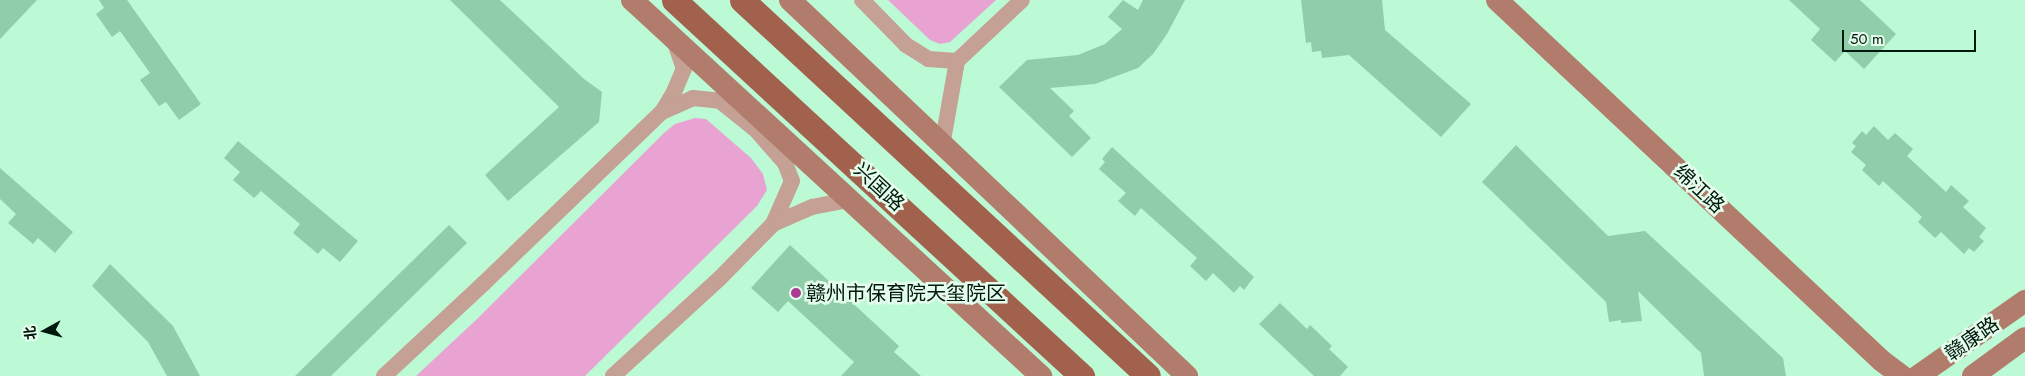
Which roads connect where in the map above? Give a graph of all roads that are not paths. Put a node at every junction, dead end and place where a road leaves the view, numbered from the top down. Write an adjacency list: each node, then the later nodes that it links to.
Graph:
1 (632, 0): 8 (street)
2 (674, 0): 19 (main road, 兴国路)
3 (742, 0): 20 (main road)
4 (790, 0): 11 (street)
5 (862, 0): 9 (street)
6 (1022, 0): 9 (street)
7 (1497, 0): 22 (street, 绵江路)
8 (674, 39): 10 (street); 12 (street)
9 (958, 61): 11 (street)
10 (662, 112): 13 (street); 16 (street)
11 (942, 146): 21 (street)
12 (847, 200): 13 (street); 18 (street)
13 (773, 224): 17 (street)
14 (2025, 301): 23 (street, 赣康路)
15 (2025, 338): 24 (street, 赣康路)
16 (384, 376)
17 (613, 376)
18 (1041, 376)
19 (1082, 376)
20 (1148, 376)
21 (1187, 376)
22 (1902, 376)
23 (1918, 376)
24 (1973, 376)

